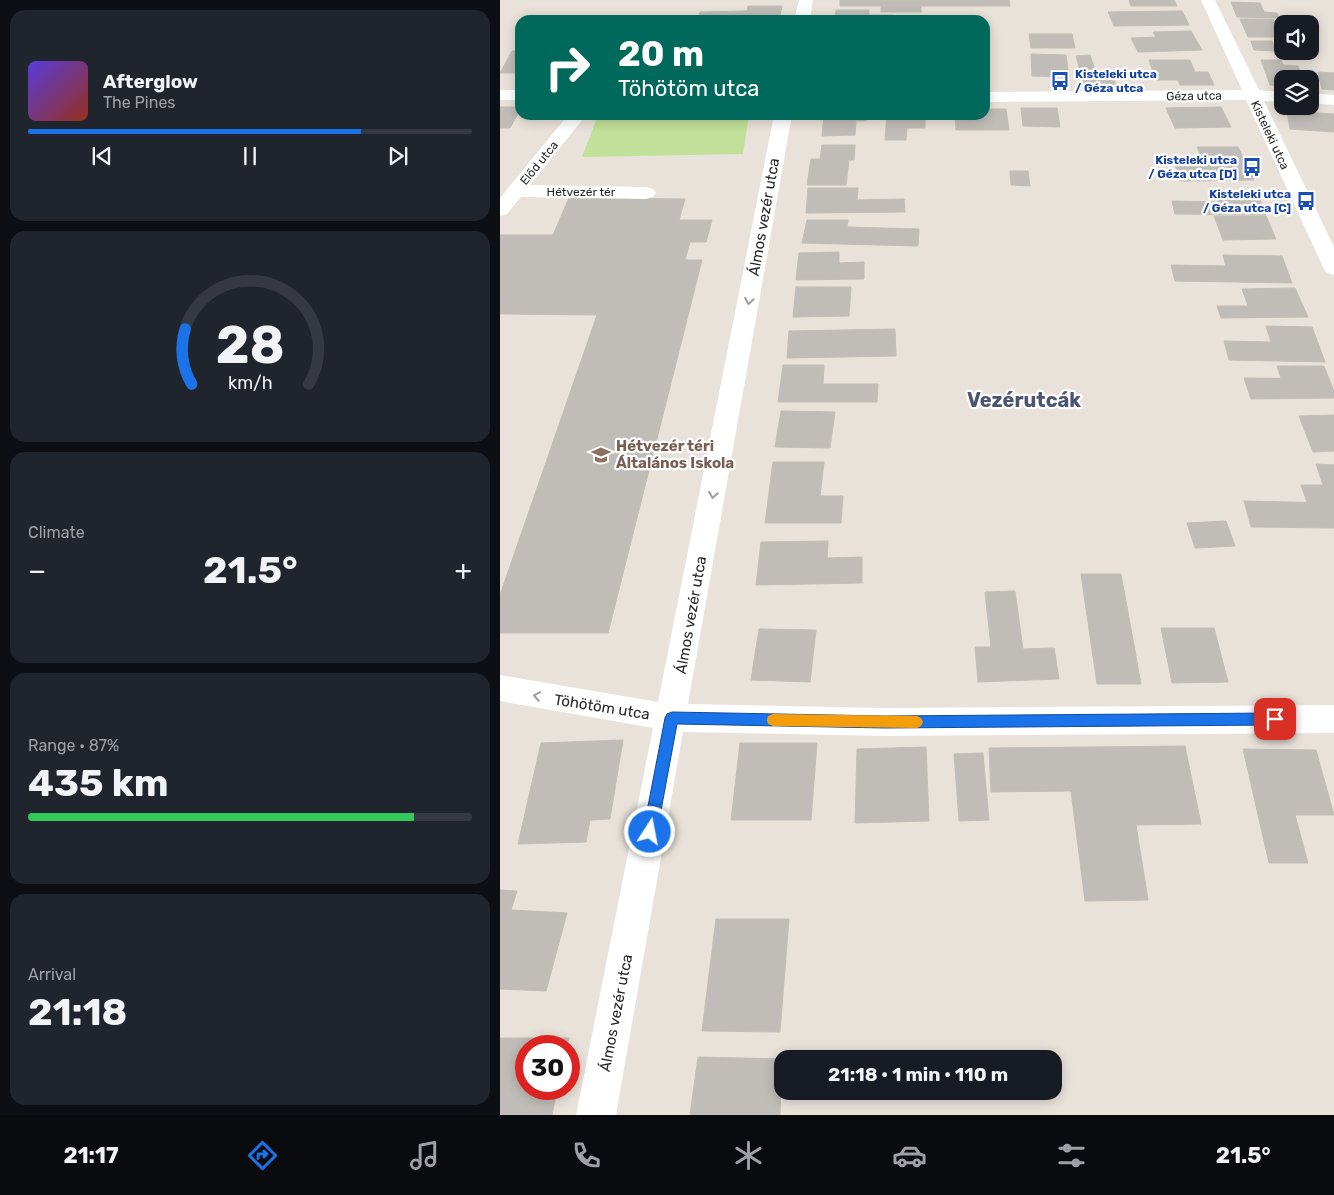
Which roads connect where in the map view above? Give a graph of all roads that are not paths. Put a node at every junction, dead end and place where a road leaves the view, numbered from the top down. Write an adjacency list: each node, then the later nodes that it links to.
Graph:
1 (806, 0): 3 (street)
2 (1208, 0): 6 (street, Kisteleki utca)
3 (803, 15)
4 (500, 95): 5 (street)
5 (515, 95)
6 (1252, 95): 7 (street, Géza utca); 8 (street, Géza utca); 16 (street, Kisteleki utca)
7 (1274, 96)
8 (990, 97)
9 (1319, 99): 10 (street)
10 (1334, 100)
11 (573, 120): 13 (street, Előd utca)
12 (782, 120): 18 (street, Álmos vezér utca, one-way to 18)
13 (517, 191): 14 (street, Hétvezér tér); 15 (street, Előd utca)
14 (646, 192)
15 (500, 210)
16 (1334, 269)
17 (500, 688): 18 (street, Töhötöm utca, one-way to 17)
18 (672, 718): 19 (street, Töhötöm utca); 20 (street, Álmos vezér utca)
19 (1334, 719)
20 (596, 1115)

